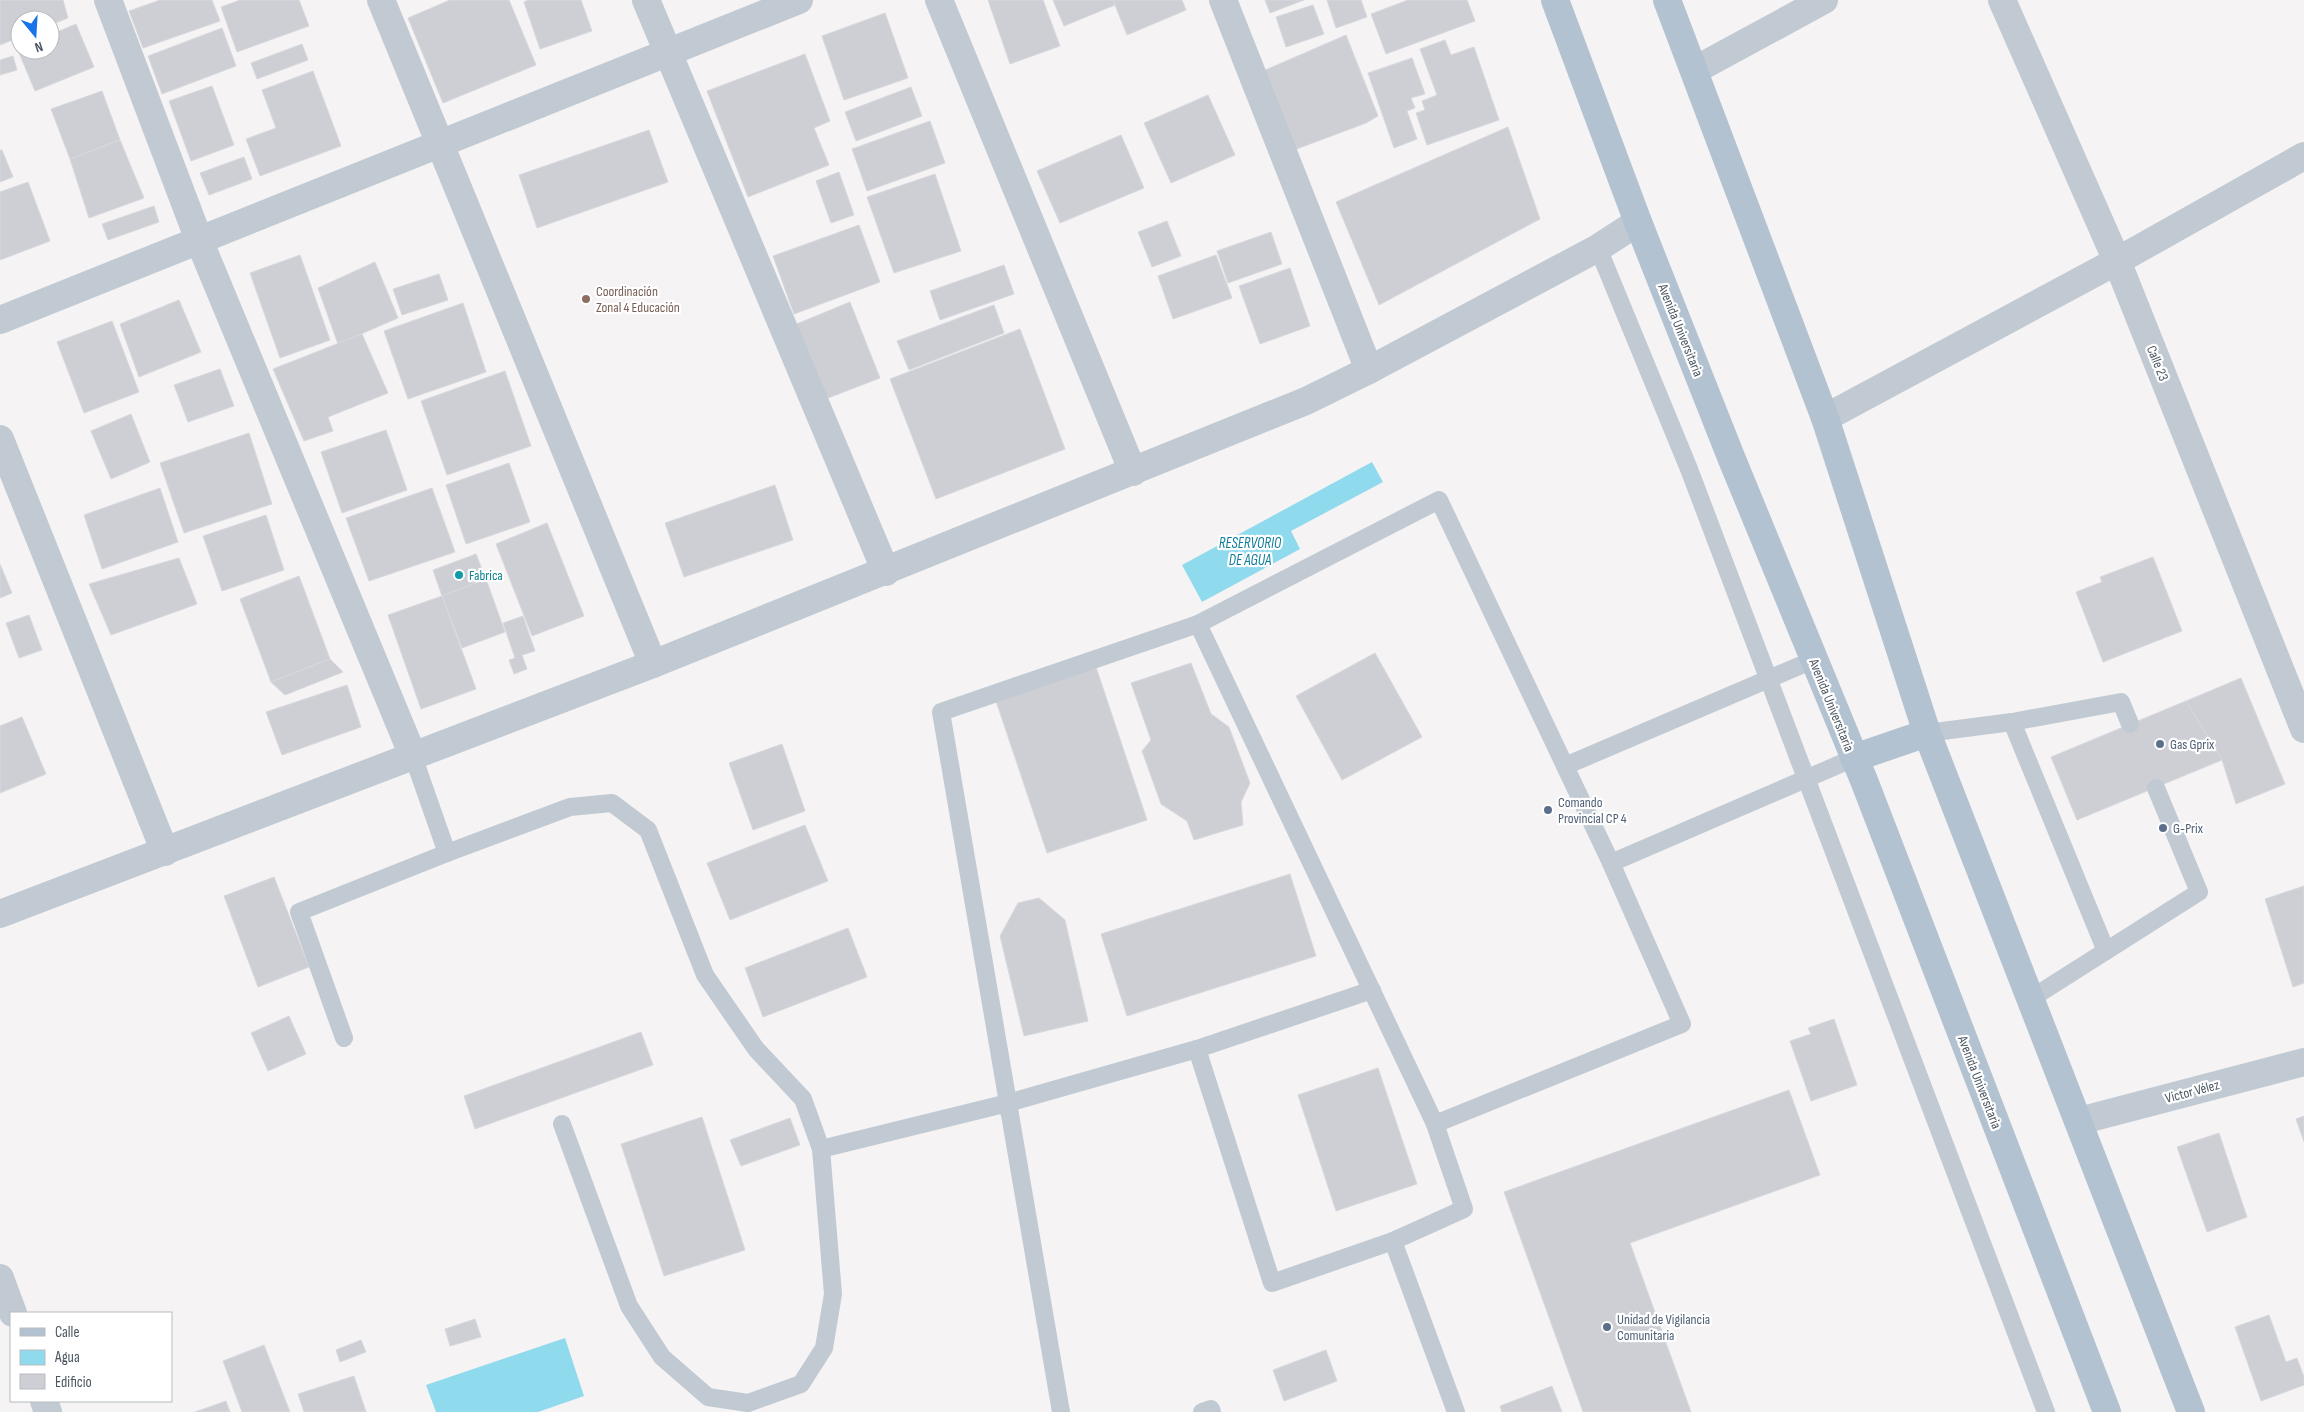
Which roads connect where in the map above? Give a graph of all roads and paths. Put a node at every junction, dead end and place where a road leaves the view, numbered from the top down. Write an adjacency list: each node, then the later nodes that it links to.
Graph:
1 (108, 0): 16 (street)
2 (381, 0): 13 (street)
3 (646, 0): 11 (street)
4 (799, 0): 11 (street)
5 (939, 0): 23 (street)
6 (1223, 0): 20 (street)
7 (1555, 0): 15 (main road, Avenida Universitaria)
8 (1668, 0): 12 (main road)
9 (1824, 0): 12 (street)
10 (2002, 0): 18 (street, Calle 23)
11 (667, 53): 13 (street); 24 (street)
12 (1695, 70): 21 (main road)
13 (441, 143): 16 (street); 27 (street)
14 (2304, 156): 18 (street)
15 (1638, 222): 17 (street); 26 (main road, Avenida Universitaria)
16 (198, 240): 19 (street); 32 (street)
17 (1598, 248): 20 (street); 59 (lane)
18 (2117, 261): 21 (street); 30 (street, Calle 23)
19 (0, 320)
20 (1369, 370): 23 (street)
21 (1825, 418): 31 (main road)
22 (0, 439): 36 (street)
23 (1133, 472): 24 (street)
24 (886, 572): 27 (street)
25 (1198, 624): 34 (lane); 41 (lane); 46 (lane)
26 (1813, 660): 33 (main road, Avenida Universitaria); 34 (lane)
27 (653, 664): 32 (street)
28 (2012, 722): 29 (lane); 31 (lane); 40 (lane)
29 (2130, 724)
30 (2304, 729)
31 (1927, 733): 33 (main road); 42 (main road)
32 (413, 756): 36 (street); 37 (lane)
33 (1854, 758): 38 (lane); 60 (main road, Avenida Universitaria)
34 (1565, 766): 38 (lane)
35 (2156, 788): 40 (lane)
36 (165, 852): 39 (street)
37 (447, 852): 43 (lane); 50 (lane)
38 (1611, 863): 49 (lane)
39 (0, 914)
40 (2106, 951): 42 (lane)
41 (1372, 990): 44 (lane); 49 (lane)
42 (2032, 998): 47 (main road)
43 (344, 1038)
44 (1197, 1049): 46 (lane); 51 (lane)
45 (2304, 1062): 47 (street, Victor Vélez)
46 (1008, 1103): 50 (lane); 55 (lane)
47 (2079, 1121): 61 (main road)
48 (562, 1124): 54 (lane)
49 (1435, 1124): 51 (lane)
50 (821, 1149): 54 (lane)
51 (1393, 1241): 58 (lane)
52 (0, 1278): 53 (street)
53 (13, 1312)
54 (759, 1405)
55 (1061, 1412)
56 (1202, 1412): 57 (lane)
57 (1212, 1412)
58 (1456, 1412)
59 (2046, 1412)
60 (2107, 1412)
61 (2190, 1412)

